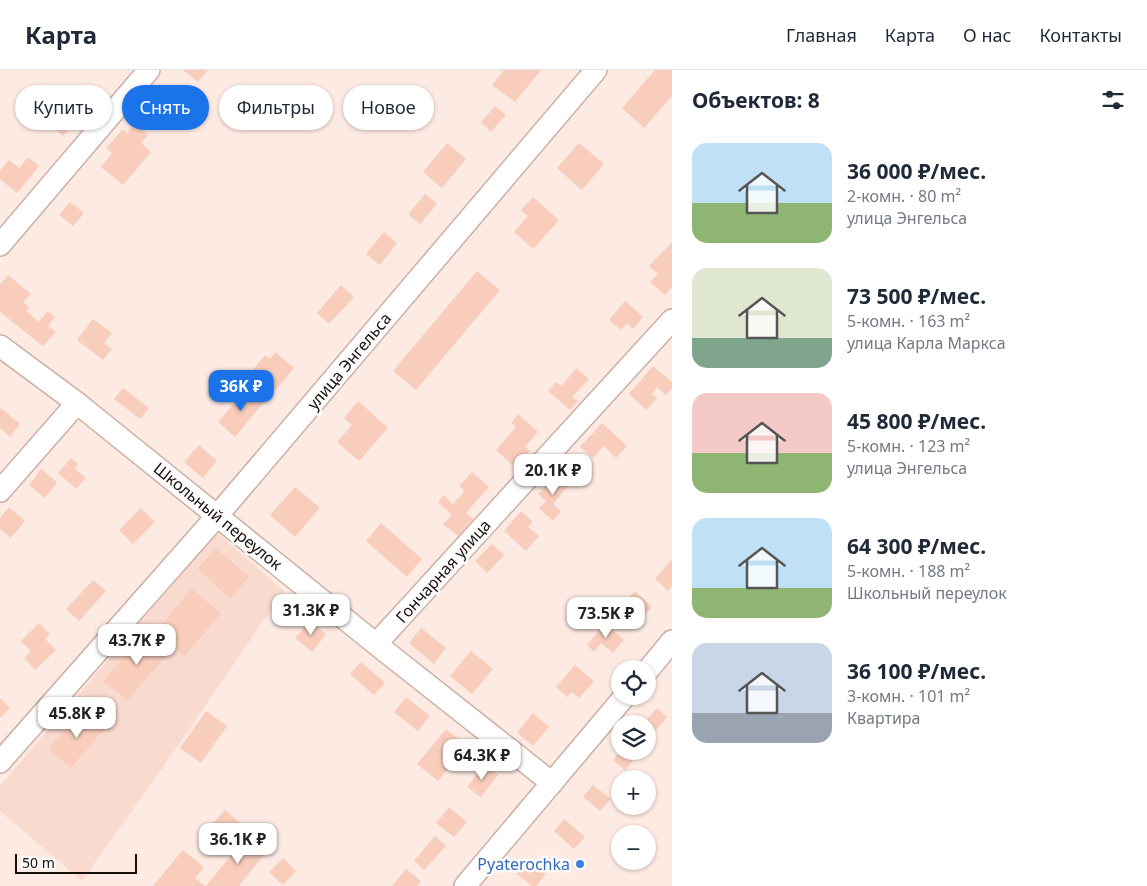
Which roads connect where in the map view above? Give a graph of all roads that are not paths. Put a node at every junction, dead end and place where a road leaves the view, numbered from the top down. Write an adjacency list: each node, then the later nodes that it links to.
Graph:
1 (149, 70): 3 (street)
2 (596, 70): 8 (street, улица Энгельса)
3 (0, 244)
4 (672, 320): 10 (street, Гончарная улица)
5 (0, 346): 6 (street, Школьный переулок)
6 (77, 403): 7 (street); 8 (street, Школьный переулок)
7 (0, 491)
8 (217, 516): 10 (street, Школьный переулок); 13 (street, улица Энгельса)
9 (672, 641): 11 (street)
10 (376, 644): 14 (street, Школьный переулок)
11 (656, 660)
12 (617, 705): 14 (street)
13 (0, 762)
14 (552, 783): 15 (street)
15 (465, 886)

